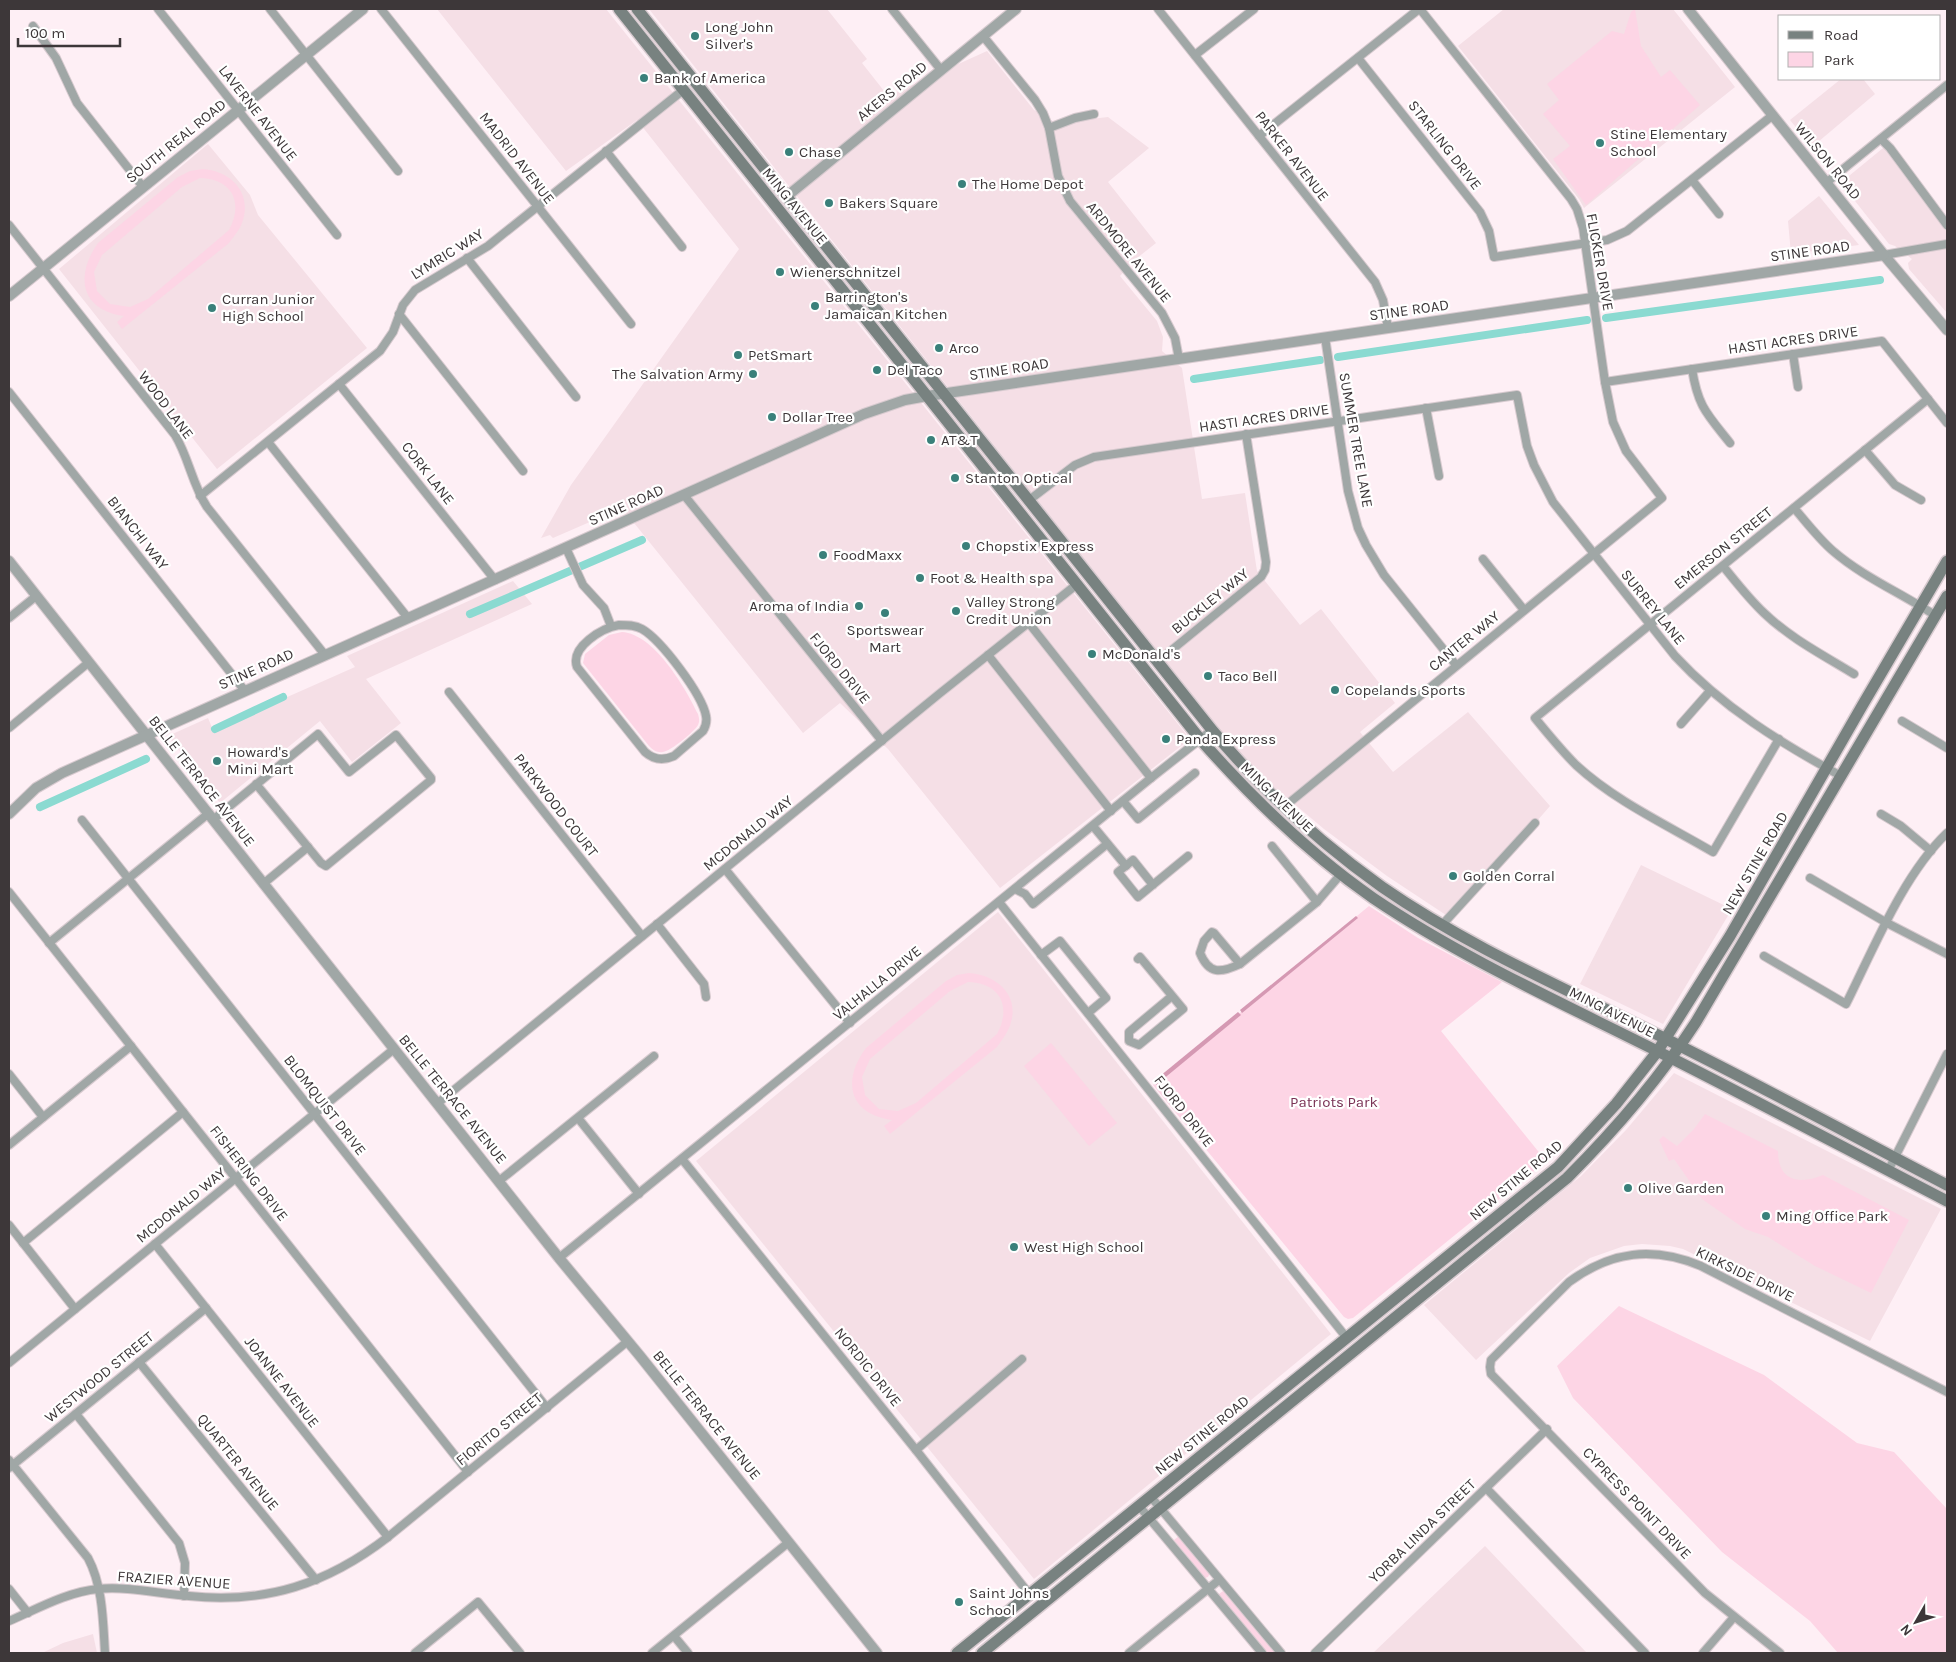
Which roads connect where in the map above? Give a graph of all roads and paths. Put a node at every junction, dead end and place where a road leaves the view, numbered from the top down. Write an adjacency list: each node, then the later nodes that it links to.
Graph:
1 (158, 9): 23 (street, LAVERNE AVENUE)
2 (270, 9): 16 (street)
3 (363, 9): 16 (street, SOUTH REAL ROAD)
4 (382, 9): 37 (street, MADRID AVENUE)
5 (619, 9): 13 (main road, MING AVENUE)
6 (637, 9): 20 (main road, MING AVENUE)
7 (892, 9): 19 (street)
8 (1016, 9): 15 (street, AKERS ROAD)
9 (1158, 9): 17 (street, PARKER AVENUE)
10 (1254, 9): 17 (street)
11 (1420, 9): 18 (street); 43 (street, FLICKER DRIVE)
12 (1688, 9): 25 (street, WILSON ROAD)
13 (629, 22): 20 (main road); 22 (main road, MING AVENUE)
14 (33, 26): 35 (street)
15 (982, 36): 19 (street, AKERS ROAD); 26 (street, ARDMORE AVENUE)
16 (306, 55): 23 (street, SOUTH REAL ROAD); 32 (street)
17 (1195, 55): 28 (street, PARKER AVENUE)
18 (1358, 58): 28 (street); 43 (street, STARLING DRIVE)
19 (941, 70): 36 (street, AKERS ROAD)
20 (694, 81): 27 (main road, MING AVENUE)
21 (1947, 85): 29 (street)
22 (682, 91): 27 (main road); 30 (main road, MING AVENUE); 31 (street, LYMRIC WAY)
23 (238, 110): 35 (street, SOUTH REAL ROAD); 42 (street, LAVERNE AVENUE)
24 (1094, 114): 26 (street)
25 (1773, 115): 33 (street); 34 (street, WILSON ROAD)
26 (1049, 128): 58 (street, ARDMORE AVENUE)
27 (733, 131): 36 (main road, MING AVENUE)
28 (1259, 136): 54 (street, PARKER AVENUE)
29 (1881, 139): 34 (street); 40 (street)
30 (730, 150): 36 (main road); 39 (main road, MING AVENUE)
31 (606, 151): 37 (street, LYMRIC WAY); 45 (street)
32 (398, 171)
33 (1692, 180): 38 (street); 43 (street)
34 (1826, 183): 46 (street, WILSON ROAD)
35 (143, 187): 49 (street, SOUTH REAL ROAD)
36 (786, 197): 48 (main road, MING AVENUE)
37 (538, 206): 47 (street, LYMRIC WAY); 53 (street, MADRID AVENUE)
38 (1719, 214)
39 (787, 219): 48 (main road); 66 (main road, MING AVENUE)
40 (1947, 225)
41 (9, 226): 49 (street, WOOD LANE)
42 (337, 235)
43 (1585, 244): 51 (street, FLICKER DRIVE)
44 (1947, 244): 46 (street, STINE ROAD)
45 (682, 247)
46 (1884, 255): 51 (street, STINE ROAD); 55 (street, WILSON ROAD)
47 (467, 258): 52 (street, LYMRIC WAY); 67 (street)
48 (840, 265): 64 (main road, MING AVENUE)
49 (43, 268): 50 (street, SOUTH REAL ROAD); 79 (street, WOOD LANE)
50 (9, 296)
51 (1593, 298): 54 (street, STINE ROAD); 60 (street, FLICKER DRIVE)
52 (399, 314): 61 (street, LYMRIC WAY); 76 (street)
53 (631, 324)
54 (1388, 328): 56 (street, STINE ROAD)
55 (1947, 330)
56 (1325, 337): 58 (street, STINE ROAD); 70 (street, SUMMER TREE LANE)
57 (1793, 354): 59 (street, HASTI ACRES DRIVE); 62 (street); 68 (street, HASTI ACRES DRIVE)
58 (1179, 359): 64 (street, STINE ROAD)
59 (1692, 369): 60 (street, HASTI ACRES DRIVE); 74 (street)
60 (1605, 382): 80 (street, FLICKER DRIVE)
61 (339, 384): 73 (street, LYMRIC WAY); 92 (street, CORK LANE)
62 (1798, 387)
63 (9, 392): 111 (street, BIANCHI WAY)
64 (943, 394): 66 (street, STINE ROAD); 82 (main road, MING AVENUE)
65 (1517, 395): 69 (street, HASTI ACRES DRIVE); 86 (street, SURREY LANE)
66 (927, 396): 78 (street, STINE ROAD); 84 (main road, MING AVENUE)
67 (576, 397)
68 (1928, 399): 71 (street, HASTI ACRES DRIVE); 75 (street, EMERSON STREET)
69 (1426, 408): 70 (street, HASTI ACRES DRIVE); 77 (street)
70 (1337, 421): 72 (street, HASTI ACRES DRIVE); 109 (street, SUMMER TREE LANE)
71 (1947, 423)
72 (1246, 434): 82 (street, HASTI ACRES DRIVE); 107 (street, BUCKLEY WAY)
73 (268, 442): 79 (street, LYMRIC WAY); 100 (street)
74 (1730, 443)
75 (1865, 450): 81 (street); 83 (street, EMERSON STREET)
76 (523, 471)
77 (1439, 476)
78 (684, 495): 85 (street, STINE ROAD); 121 (street, FJORD DRIVE)
79 (200, 496): 105 (street, WOOD LANE)
80 (1662, 498): 86 (street, CANTER WAY)
81 (1921, 500)
82 (1028, 501): 91 (main road, MING AVENUE)
83 (1794, 508): 90 (street, EMERSON STREET); 96 (street)
84 (1043, 542): 91 (main road); 93 (main road, MING AVENUE)
85 (566, 548): 92 (street, STINE ROAD); 103 (street)
86 (1593, 554): 97 (street, CANTER WAY); 102 (street, SURREY LANE)
87 (1483, 559): 97 (street)
88 (9, 561): 95 (street, BELLE TERRACE AVENUE)
89 (1947, 561): 96 (main road, NEW STINE ROAD)
90 (1723, 566): 102 (street, EMERSON STREET); 110 (street)
91 (1086, 575): 104 (main road, MING AVENUE)
92 (494, 580): 100 (street, STINE ROAD)
93 (1076, 585): 101 (street, MCDONALD WAY); 104 (main road); 119 (main road, MING AVENUE)
94 (1947, 596): 98 (main road, NEW STINE ROAD)
95 (36, 597): 99 (street); 108 (street, BELLE TERRACE AVENUE)
96 (1921, 606): 98 (street); 123 (main road, NEW STINE ROAD)
97 (1524, 610): 109 (street, CANTER WAY)
98 (1936, 616): 125 (main road, NEW STINE ROAD)
99 (9, 618)
100 (408, 618): 105 (street, STINE ROAD)
101 (1028, 622): 106 (street, MCDONALD WAY); 126 (street)
102 (1650, 625): 112 (street, SURREY LANE); 120 (street, EMERSON STREET)
103 (611, 626): 103 (street)
104 (1128, 626): 107 (main road, MING AVENUE)
105 (325, 655): 111 (street, STINE ROAD)
106 (988, 655): 121 (street, MCDONALD WAY); 131 (street)
107 (1157, 662): 117 (main road, MING AVENUE)
108 (88, 664): 116 (street); 118 (street, BELLE TERRACE AVENUE)
109 (1456, 665): 130 (street, CANTER WAY)
110 (1854, 674)
111 (245, 690): 118 (street, STINE ROAD)
112 (1710, 691): 115 (street); 120 (street, SURREY LANE)
113 (448, 692): 161 (street, PARKWOOD COURT)
114 (1902, 721): 122 (street)
115 (1681, 724)
116 (9, 728)
117 (1212, 730): 119 (street, VALHALLA DRIVE); 130 (main road, MING AVENUE)
118 (146, 735): 132 (street, STINE ROAD); 134 (street, BELLE TERRACE AVENUE)
119 (1200, 739): 126 (street, VALHALLA DRIVE); 128 (main road, MING AVENUE)
120 (1779, 739): 123 (street, SURREY LANE)
121 (882, 741): 147 (street, MCDONALD WAY)
122 (1947, 748)
123 (1827, 768): 125 (street, SURREY LANE); 172 (main road, NEW STINE ROAD)
124 (1195, 773): 129 (street)
125 (1841, 776): 175 (main road, NEW STINE ROAD)
126 (1151, 778): 129 (street, VALHALLA DRIVE)
127 (256, 784): 134 (street); 143 (street); 143 (street)
128 (1242, 784): 130 (main road); 136 (main road, MING AVENUE)
129 (1123, 801): 131 (street, VALHALLA DRIVE)
130 (1284, 807): 140 (main road, MING AVENUE)
131 (1111, 811): 138 (street, VALHALLA DRIVE)
132 (9, 814)
133 (1880, 814): 144 (street)
134 (211, 816): 150 (street); 151 (street, BELLE TERRACE AVENUE)
135 (82, 820): 150 (street, BLOMQUIST DRIVE)
136 (1277, 820): 140 (main road); 148 (main road, MING AVENUE)
137 (1535, 823): 160 (street)
138 (1093, 826): 141 (street); 153 (street, VALHALLA DRIVE)
139 (1947, 833): 144 (street)
140 (1318, 837): 160 (main road, MING AVENUE)
141 (1107, 844): 146 (street); 153 (street)
142 (1272, 846): 157 (street)
143 (308, 847): 151 (street)
144 (1931, 851): 158 (street)
145 (1188, 856): 152 (street)
146 (1126, 866): 152 (street); 152 (street)
147 (725, 869): 159 (street, MCDONALD WAY); 171 (street)
148 (1341, 874): 155 (main road, MING AVENUE); 157 (street)
149 (1810, 878): 158 (street)
150 (128, 879): 162 (street); 185 (street, BLOMQUIST DRIVE)
151 (264, 884): 176 (street, BELLE TERRACE AVENUE)
152 (1153, 885)
153 (1015, 889): 156 (street, VALHALLA DRIVE)
154 (9, 892): 162 (street, FISHERING DRIVE)
155 (1374, 898): 160 (main road); 178 (main road, MING AVENUE)
156 (999, 902): 164 (street, FJORD DRIVE); 171 (street, VALHALLA DRIVE)
157 (1318, 902): 167 (street)
158 (1887, 923): 163 (street); 165 (street)
159 (657, 924): 161 (street, MCDONALD WAY); 169 (street)
160 (1442, 925): 172 (main road, MING AVENUE)
161 (642, 936): 183 (street, MCDONALD WAY)
162 (49, 943): 174 (street, FISHERING DRIVE)
163 (1947, 954)
164 (1042, 955): 170 (street, FJORD DRIVE); 170 (street)
165 (1764, 956)
166 (1138, 959): 168 (street)
167 (1240, 964): 167 (street)
168 (1172, 996): 173 (street); 173 (street)
169 (706, 997)
170 (1088, 1013): 177 (street, FJORD DRIVE)
171 (850, 1023): 190 (street, VALHALLA DRIVE)
172 (1666, 1038): 175 (main road, MING AVENUE); 178 (main road, NEW STINE ROAD)
173 (1129, 1041): 177 (street)
174 (131, 1046): 184 (street, FISHERING DRIVE); 186 (street)
175 (1680, 1047): 181 (main road, NEW STINE ROAD); 189 (main road, MING AVENUE)
176 (394, 1049): 183 (street, BELLE TERRACE AVENUE); 185 (street, MCDONALD WAY)
177 (1118, 1050): 204 (street, FJORD DRIVE)
178 (1657, 1052): 181 (main road, MING AVENUE); 201 (main road, NEW STINE ROAD)
179 (1947, 1054): 189 (street)
180 (654, 1056): 187 (street)
181 (1672, 1058): 191 (main road, MING AVENUE); 206 (main road, NEW STINE ROAD)
182 (9, 1074): 186 (street)
183 (438, 1103): 193 (street, BELLE TERRACE AVENUE)
184 (183, 1112): 192 (street, FISHERING DRIVE); 198 (street)
185 (315, 1114): 192 (street, MCDONALD WAY); 213 (street, BLOMQUIST DRIVE)
186 (43, 1117): 188 (street)
187 (578, 1118): 193 (street); 195 (street)
188 (9, 1145)
189 (1895, 1158): 191 (street); 194 (main road, MING AVENUE)
190 (682, 1159): 195 (street, VALHALLA DRIVE); 216 (street, NORDIC DRIVE)
191 (1888, 1171): 196 (main road, MING AVENUE)
192 (236, 1179): 199 (street, MCDONALD WAY); 218 (street, FISHERING DRIVE)
193 (499, 1181): 200 (street, BELLE TERRACE AVENUE)
194 (1947, 1185)
195 (639, 1194): 200 (street, VALHALLA DRIVE)
196 (1947, 1201)
197 (9, 1226): 198 (street)
198 (23, 1243): 203 (street)
199 (156, 1244): 202 (street, JOANNE AVENUE); 203 (street, MCDONALD WAY)
200 (560, 1258): 205 (street, BELLE TERRACE AVENUE)
201 (1386, 1305): 204 (main road, NEW STINE ROAD); 206 (main road)
202 (206, 1308): 209 (street, WESTWOOD STREET); 224 (street, JOANNE AVENUE)
203 (75, 1309): 210 (street, MCDONALD WAY)
204 (1346, 1338): 211 (main road); 220 (main road, NEW STINE ROAD)
205 (628, 1342): 213 (street, FIORITO STREET); 225 (street, BELLE TERRACE AVENUE)
206 (1364, 1343): 211 (main road, NEW STINE ROAD)
207 (1022, 1359): 216 (street)
208 (1491, 1360): 212 (street, KIRKSIDE DRIVE); 215 (street, CYPRESS POINT DRIVE)
209 (139, 1362): 214 (street, WESTWOOD STREET); 226 (street, QUARTER AVENUE)
210 (9, 1363)
211 (1308, 1388): 222 (main road, NEW STINE ROAD)
212 (1947, 1392)
213 (547, 1408): 218 (street, FIORITO STREET)
214 (76, 1414): 217 (street, WESTWOOD STREET); 232 (street)
215 (1547, 1430): 219 (street, YORBA LINDA STREET); 234 (street, CYPRESS POINT DRIVE)
216 (916, 1450): 231 (street, NORDIC DRIVE)
217 (10, 1464): 229 (street)
218 (468, 1472): 224 (street, FIORITO STREET)
219 (1486, 1488): 248 (street, YORBA LINDA STREET); 249 (street)
220 (1151, 1497): 221 (main road, NEW STINE ROAD); 222 (street)
221 (1140, 1506): 223 (street); 231 (main road, NEW STINE ROAD)
222 (1160, 1508): 223 (main road, NEW STINE ROAD); 227 (street)
223 (1148, 1518): 230 (street); 244 (main road, NEW STINE ROAD)
224 (388, 1537): 226 (street, FRAZIER AVENUE)
225 (789, 1542): 236 (street); 242 (street, BELLE TERRACE AVENUE)
226 (316, 1580): 232 (street, FRAZIER AVENUE)
227 (1219, 1580): 230 (street); 247 (street)
228 (9, 1589): 233 (street)
229 (99, 1589): 232 (street, FRAZIER AVENUE); 233 (street, FRAZIER AVENUE); 237 (street)
230 (1208, 1589): 245 (street); 246 (street)
231 (1030, 1594): 243 (main road, NEW STINE ROAD)
232 (184, 1596)
233 (28, 1613): 235 (street, FRAZIER AVENUE)
234 (1734, 1617): 250 (street); 251 (street, CYPRESS POINT DRIVE)
235 (9, 1621)
236 (674, 1636): 240 (street); 241 (street)
237 (105, 1653)
238 (415, 1653): 239 (street)
239 (520, 1653)
240 (652, 1653)
241 (688, 1653)
242 (877, 1653)
243 (957, 1653)
244 (982, 1653)
245 (1129, 1653)
246 (1262, 1653)
247 (1281, 1653)
248 (1315, 1653)
249 (1645, 1653)
250 (1703, 1653)
251 (1780, 1653)

